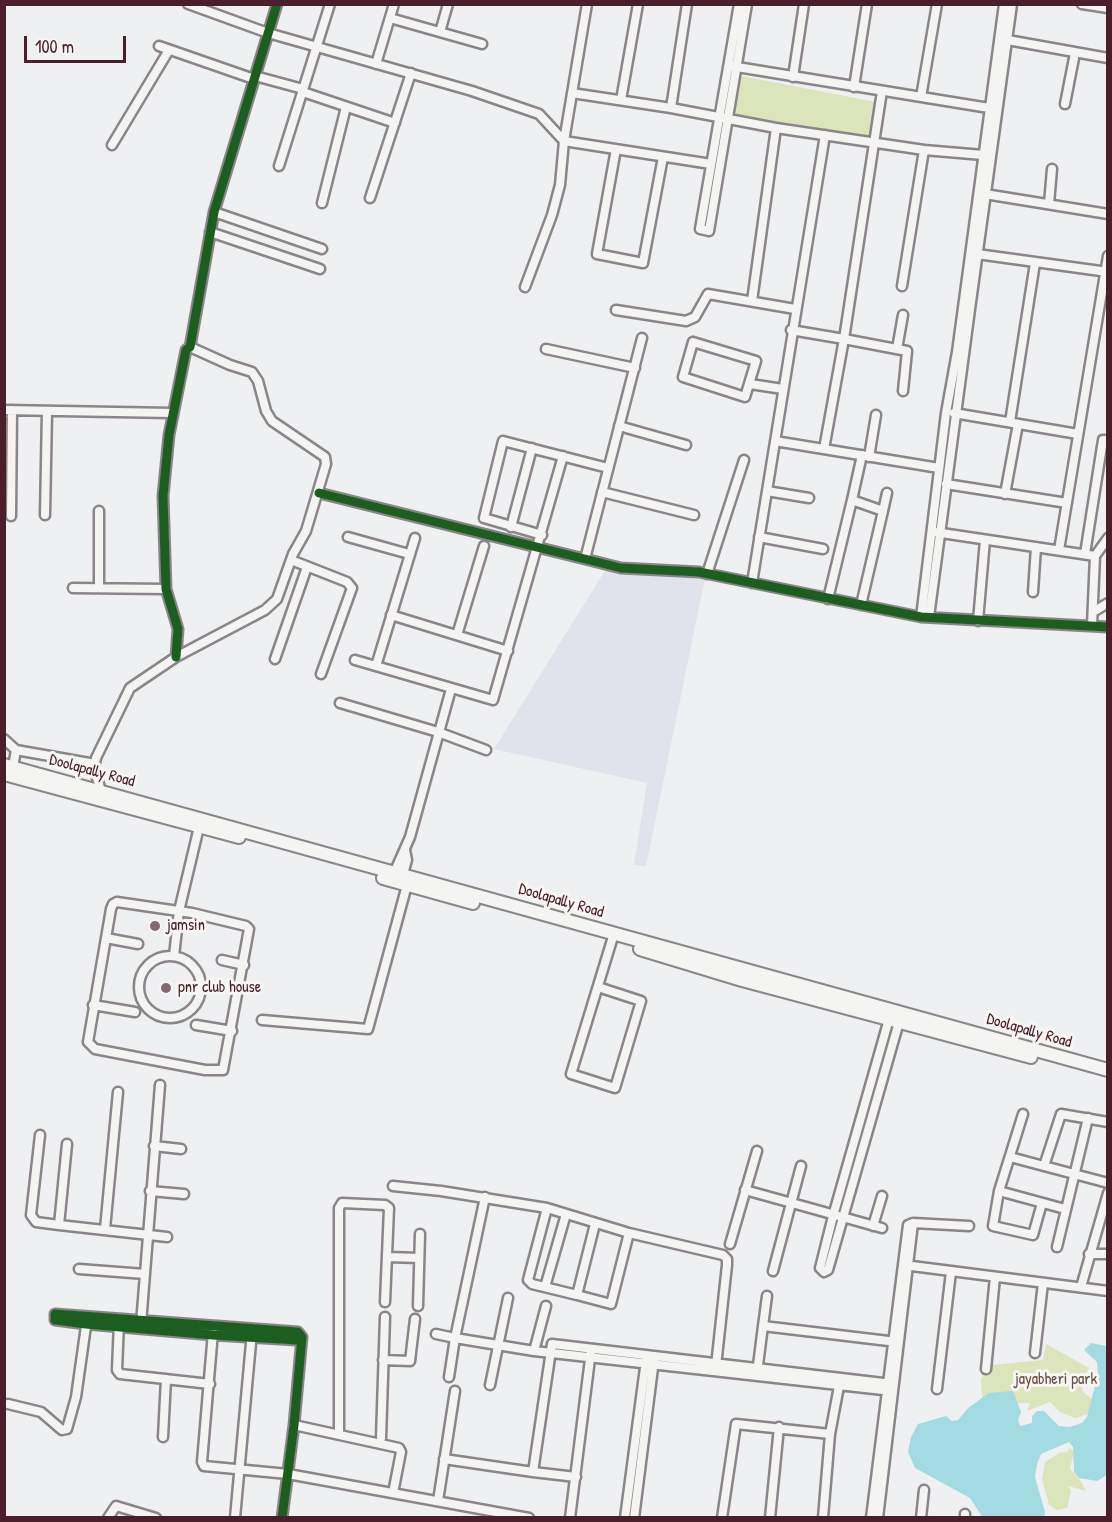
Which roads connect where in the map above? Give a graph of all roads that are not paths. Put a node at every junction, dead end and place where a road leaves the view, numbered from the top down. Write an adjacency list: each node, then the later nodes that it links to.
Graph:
1 (188, 4): 20 (street)
2 (277, 4): 20 (street)
3 (330, 4): 24 (street)
4 (394, 4): 18 (street)
5 (448, 4): 19 (street)
6 (587, 4): 36 (street)
7 (638, 4): 38 (street)
8 (687, 4): 41 (street)
9 (739, 4): 29 (street)
10 (747, 4): 29 (street)
11 (804, 4): 32 (street)
12 (867, 4): 33 (street)
13 (937, 4): 37 (street)
14 (1004, 4): 21 (street)
15 (1012, 4): 21 (street)
16 (1082, 4): 17 (street)
17 (1107, 7)
18 (390, 18): 19 (street); 28 (street)
19 (440, 32): 22 (street)
20 (268, 33): 24 (street); 31 (street)
21 (1003, 39): 26 (street); 42 (street); 57 (street)
22 (482, 45)
23 (159, 46): 25 (street)
24 (317, 47): 28 (street); 34 (street)
25 (170, 50): 31 (street); 49 (street)
26 (1075, 53): 27 (street); 39 (street)
27 (1107, 58)
28 (376, 64): 30 (street)
29 (732, 66): 32 (street); 43 (street)
30 (411, 73): 44 (street); 47 (street)
31 (254, 77): 34 (street); 61 (street)
32 (793, 78): 33 (street)
33 (854, 87): 35 (street)
34 (303, 91): 40 (street); 55 (street)
35 (882, 92): 37 (street); 48 (street)
36 (572, 93): 38 (street); 47 (street)
37 (921, 97): 42 (street)
38 (621, 100): 41 (street)
39 (1065, 104)
40 (346, 107): 44 (street); 59 (street)
41 (671, 108): 43 (street)
42 (989, 108): 52 (street)
43 (724, 120): 45 (street); 54 (street); 54 (street)
44 (395, 123): 58 (street)
45 (777, 128): 46 (street); 72 (street)
46 (825, 135): 48 (street); 74 (street)
47 (564, 141): 50 (street); 71 (street)
48 (876, 142): 51 (street); 79 (street)
49 (112, 145)
50 (616, 149): 53 (street); 53 (street)
51 (924, 150): 52 (street); 70 (street)
52 (983, 155): 73 (street)
53 (663, 157): 54 (street)
54 (711, 164)
55 (279, 166)
56 (1052, 170): 60 (street)
57 (985, 194): 60 (street); 65 (street)
58 (370, 198)
59 (322, 203)
60 (1049, 204): 62 (street)
61 (214, 212): 63 (street); 64 (street)
62 (1107, 214)
63 (210, 232): 68 (street); 80 (street)
64 (322, 249)
65 (977, 254): 67 (street); 73 (street)
66 (1107, 256): 69 (street)
67 (1035, 263): 69 (street); 93 (street)
68 (321, 269)
69 (1106, 271): 95 (street)
70 (902, 286)
71 (525, 287)
72 (752, 301): 74 (street); 75 (street)
73 (967, 301): 83 (street)
74 (795, 309): 77 (street)
75 (616, 310)
76 (903, 315): 82 (street)
77 (791, 330): 79 (street); 86 (street)
78 (642, 338): 84 (street)
79 (844, 339): 82 (street); 100 (street)
80 (190, 347): 90 (street); 109 (street)
81 (546, 349): 84 (street)
82 (897, 349): 87 (street)
83 (960, 353): 91 (street); 105 (street)
84 (635, 368): 94 (street)
85 (750, 384): 85 (street); 86 (street)
86 (783, 389): 97 (street)
87 (903, 392)
88 (8, 410): 89 (street); 119 (street)
89 (47, 411): 90 (street); 117 (street)
90 (172, 413): 143 (street)
91 (954, 413): 93 (street); 106 (street)
92 (876, 415): 102 (street)
93 (1014, 423): 95 (street); 111 (street)
94 (619, 426): 98 (street); 104 (street)
95 (1078, 434): 114 (street)
96 (1107, 440): 134 (street)
97 (775, 441): 100 (street); 107 (street)
98 (686, 445)
99 (532, 448): 101 (street); 120 (street); 120 (street)
100 (824, 449): 102 (street)
101 (563, 456): 104 (street); 122 (street)
102 (866, 456): 105 (street); 113 (street)
103 (744, 460): 139 (street)
104 (608, 468): 108 (street)
105 (939, 468): 121 (street)
106 (945, 484): 111 (street); 121 (street)
107 (767, 491): 112 (street); 124 (street)
108 (602, 492): 118 (street); 136 (street)
109 (319, 493): 129 (street); 137 (street)
110 (887, 493): 116 (street)
111 (1005, 494): 114 (street)
112 (809, 498)
113 (852, 500): 116 (street); 145 (street)
114 (1067, 503): 132 (street)
115 (99, 511): 141 (street)
116 (883, 511): 147 (street)
117 (45, 515)
118 (694, 515)
119 (11, 516)
120 (511, 527): 122 (street)
121 (935, 532): 127 (street); 150 (street)
122 (542, 535): 129 (street)
123 (348, 537): 133 (street)
124 (759, 537): 131 (street); 140 (street)
125 (415, 538): 133 (street)
126 (1107, 538): 135 (street)
127 (985, 540): 130 (street); 151 (street)
128 (484, 546): 154 (street)
129 (539, 547): 136 (street); 155 (street)
130 (1036, 547): 132 (street); 144 (street)
131 (823, 549)
132 (1059, 550): 134 (street)
133 (409, 554): 149 (street)
134 (1085, 554): 135 (street)
135 (1095, 556): 148 (street)
136 (585, 559): 139 (street)
137 (291, 561): 138 (street); 156 (street)
138 (307, 567): 157 (street); 160 (street)
139 (707, 574): 140 (street)
140 (752, 583): 145 (street)
141 (99, 587): 142 (street); 143 (street)
142 (73, 588)
143 (166, 589): 156 (street)
144 (1033, 592)
145 (828, 599): 147 (street)
146 (1107, 603): 148 (street)
147 (861, 605): 150 (street)
148 (1093, 612): 152 (street)
149 (391, 615): 154 (street); 159 (street)
150 (925, 617): 151 (street)
151 (978, 621): 152 (street)
152 (1092, 625): 153 (street)
153 (1107, 627)
154 (457, 635): 155 (street)
155 (508, 651): 161 (street)
156 (176, 657): 167 (street)
157 (274, 660)
158 (355, 660): 159 (street)
159 (376, 666): 161 (street)
160 (321, 674)
161 (451, 689): 163 (street)
162 (340, 703): 163 (street)
163 (438, 732): 166 (street); 173 (street)
164 (4, 739): 165 (street)
165 (16, 750): 167 (street); 168 (street)
166 (486, 750)
167 (95, 764): 170 (street)
168 (7, 769): 169 (main road, Doolapally Road)
169 (40, 779): 170 (main road, Doolapally Road); 171 (main road)
170 (101, 792): 172 (main road, Doolapally Road)
171 (199, 827): 172 (main road); 174 (street)
172 (221, 829): 173 (main road, Doolapally Road); 173 (main road)
173 (402, 877): 176 (main road, Doolapally Road); 182 (main road, Doolapally Road); 185 (street)
174 (179, 911): 175 (street); 178 (street); 180 (street)
175 (106, 938): 177 (street); 183 (street)
176 (612, 940): 181 (street); 182 (main road, Doolapally Road)
177 (138, 944)
178 (174, 956): 178 (street)
179 (222, 960): 180 (street)
180 (244, 965): 188 (street)
181 (598, 987): 181 (street)
182 (824, 997): 186 (main road, Doolapally Road); 189 (main road, Doolapally Road)
183 (93, 1005): 184 (street); 188 (street)
184 (135, 1012)
185 (262, 1020)
186 (894, 1021): 190 (main road, Doolapally Road); 192 (street); 193 (street)
187 (196, 1025): 188 (street)
188 (232, 1031)
189 (1107, 1070)
190 (1107, 1077)
191 (160, 1085): 200 (street)
192 (870, 1087): 193 (street); 206 (street)
193 (880, 1090): 207 (street)
194 (118, 1092): 228 (street)
195 (1023, 1114): 203 (street)
196 (1088, 1118): 197 (street); 205 (street); 208 (street)
197 (1107, 1122)
198 (40, 1135): 226 (street)
199 (67, 1144): 226 (street)
200 (154, 1146): 201 (street); 212 (street)
201 (181, 1149)
202 (757, 1151): 211 (street)
203 (1010, 1156): 205 (street); 213 (street)
204 (801, 1166): 218 (street)
205 (1044, 1166): 208 (street)
206 (847, 1168): 207 (street); 223 (street)
207 (857, 1171): 223 (street)
208 (1074, 1172): 209 (street); 221 (street)
209 (1107, 1182)
210 (393, 1186): 217 (street)
211 (745, 1190): 218 (street); 233 (street)
212 (150, 1191): 215 (street); 230 (street)
213 (999, 1191): 219 (street); 219 (street)
214 (1107, 1193): 224 (street)
215 (184, 1194)
216 (882, 1196): 223 (street)
217 (485, 1197): 220 (street); 263 (street)
218 (790, 1203): 223 (street); 241 (street)
219 (1042, 1203): 221 (street)
220 (547, 1208): 222 (street); 246 (street)
221 (1065, 1209): 234 (street)
222 (566, 1214): 225 (street); 246 (street)
223 (838, 1217): 223 (street)
224 (1104, 1217): 235 (street)
225 (595, 1224): 229 (street); 249 (street)
226 (59, 1225): 228 (street)
227 (969, 1226): 239 (street)
228 (105, 1229): 230 (street)
229 (629, 1233): 249 (street); 272 (street)
230 (147, 1234): 232 (street); 243 (street)
231 (420, 1234): 238 (street)
232 (167, 1237)
233 (730, 1244)
234 (1057, 1247)
235 (1089, 1254): 236 (street); 247 (street)
236 (1107, 1254)
237 (388, 1257): 238 (street); 252 (street); 287 (street)
238 (419, 1258): 253 (street)
239 (907, 1265): 242 (street); 264 (street)
240 (79, 1269): 243 (street)
241 (773, 1271)
242 (951, 1272): 244 (street); 281 (street)
243 (145, 1274): 258 (street)
244 (995, 1277): 245 (street); 273 (street)
245 (1043, 1282): 247 (street); 269 (street)
246 (545, 1287): 249 (street)
247 (1081, 1287): 248 (street)
248 (1107, 1291)
249 (577, 1295)
250 (767, 1296): 259 (street)
251 (508, 1298): 265 (street)
252 (385, 1302)
253 (418, 1306)
254 (546, 1306): 267 (street)
255 (385, 1317): 270 (street)
256 (415, 1319): 270 (street)
257 (119, 1322): 258 (street); 276 (street); 283 (street)
258 (142, 1325): 260 (street)
259 (763, 1326): 264 (street); 274 (street)
260 (213, 1331): 261 (street); 278 (street)
261 (252, 1332): 285 (street); 292 (street)
262 (436, 1334): 263 (street)
263 (455, 1338): 265 (street); 275 (street)
264 (896, 1342): 280 (street)
265 (498, 1345): 267 (street); 279 (street)
266 (552, 1348): 267 (street); 268 (street); 293 (street)
267 (534, 1351)
268 (591, 1353): 271 (street); 295 (street)
269 (1035, 1353)
270 (383, 1360): 290 (street)
271 (650, 1360): 272 (street); 284 (street)
272 (715, 1368): 274 (street)
273 (986, 1369)
274 (757, 1372): 277 (street)
275 (449, 1377)
276 (166, 1379): 278 (street); 289 (street)
277 (840, 1382): 280 (street); 288 (street)
278 (210, 1384): 292 (street)
279 (490, 1385)
280 (890, 1387): 312 (street); 313 (street)
281 (937, 1389)
282 (455, 1391): 291 (street)
283 (8, 1404)
284 (642, 1418): 307 (street); 308 (street)
285 (294, 1425): 287 (street); 294 (street)
286 (779, 1427): 288 (street); 309 (street); 310 (street)
287 (339, 1433): 290 (street)
288 (831, 1434): 311 (street)
289 (163, 1437)
290 (380, 1441): 297 (street)
291 (444, 1459): 293 (street); 298 (street)
292 (240, 1469): 294 (street); 302 (street)
293 (532, 1472): 295 (street)
294 (288, 1474): 297 (street); 303 (street)
295 (576, 1477): 306 (street)
296 (924, 1490): 314 (street)
297 (393, 1493): 298 (street)
298 (438, 1501): 299 (street)
299 (467, 1506): 304 (street); 305 (street)
300 (108, 1518): 301 (street)
301 (156, 1518)
302 (236, 1518)
303 (282, 1518)
304 (466, 1518)
305 (528, 1518)
306 (570, 1518)
307 (625, 1518)
308 (634, 1518)
309 (722, 1518)
310 (770, 1518)
311 (823, 1518)
312 (871, 1518)
313 (878, 1518)
314 (921, 1518)

